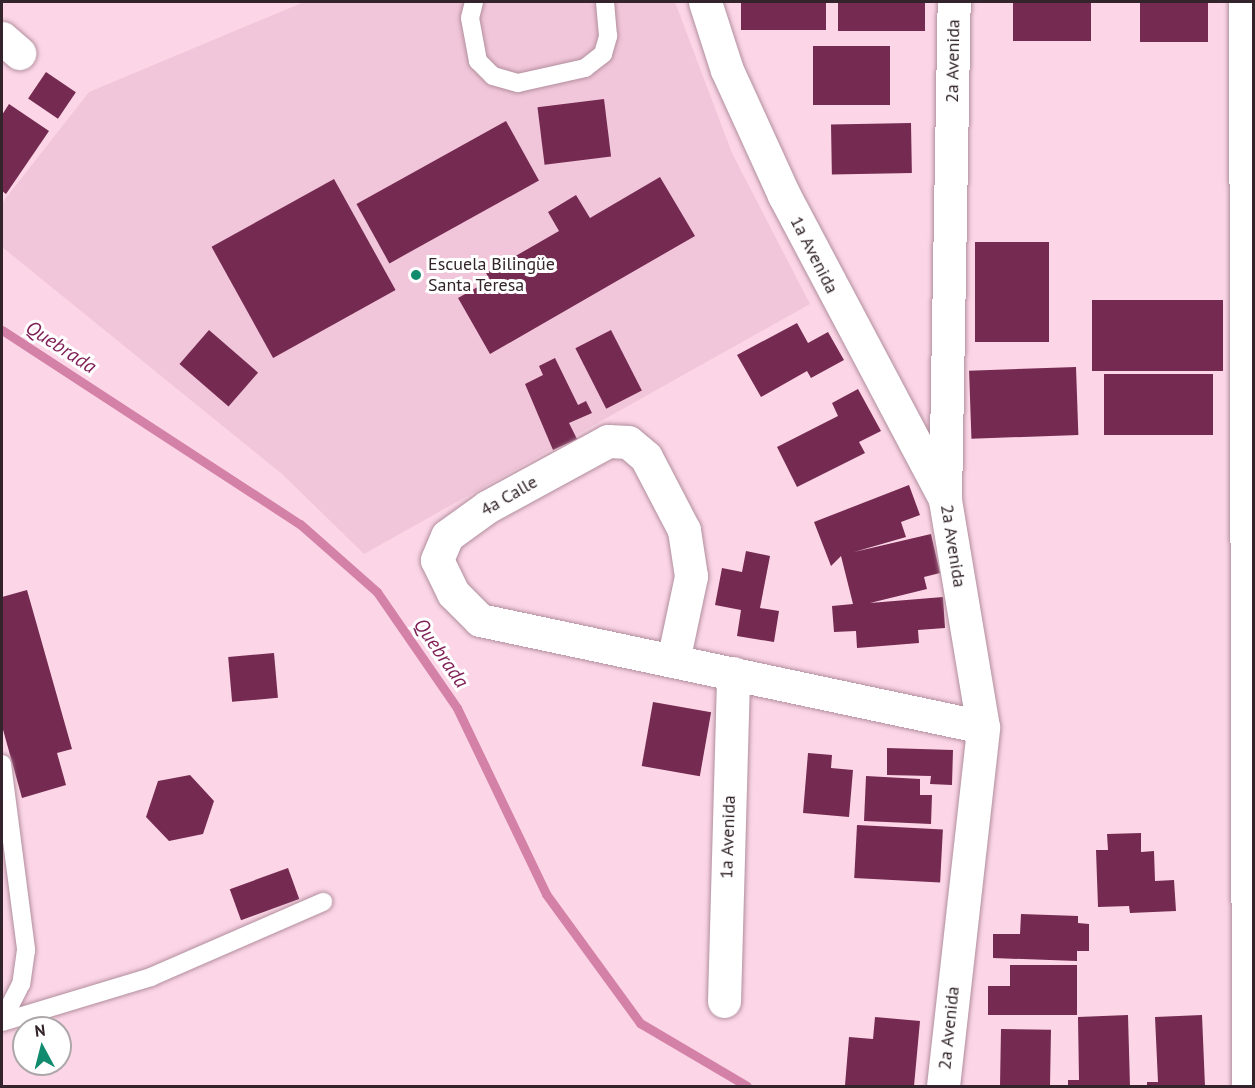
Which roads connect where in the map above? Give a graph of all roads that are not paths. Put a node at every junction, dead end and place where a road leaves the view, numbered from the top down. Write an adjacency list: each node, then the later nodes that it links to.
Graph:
1 (474, 2): 2 (lane)
2 (605, 2)
3 (705, 2): 6 (street, 1a Avenida)
4 (954, 2): 6 (street, 2a Avenida)
5 (1245, 2): 11 (street)
6 (945, 500): 9 (street, 2a Avenida)
7 (673, 661): 7 (street, 4a Calle); 8 (street, 4a Calle)
8 (733, 673): 9 (street, 4a Calle); 13 (street, 1a Avenida)
9 (983, 727): 15 (street, 2a Avenida)
10 (2, 764): 14 (lane)
11 (1250, 789): 16 (street)
12 (323, 902): 14 (lane)
13 (724, 1001)
14 (2, 1022)
15 (943, 1086)
16 (1248, 1086)

